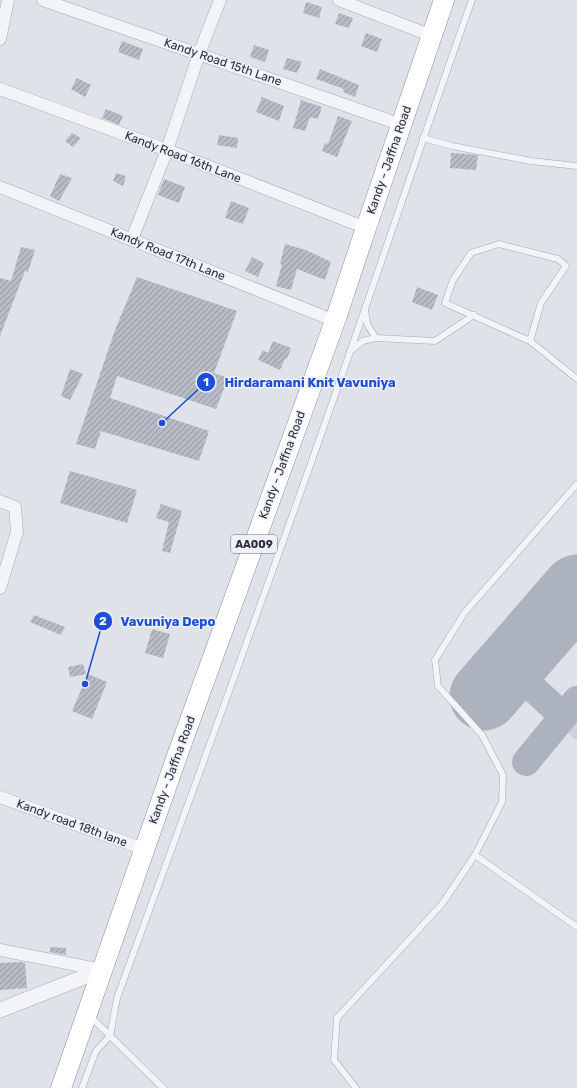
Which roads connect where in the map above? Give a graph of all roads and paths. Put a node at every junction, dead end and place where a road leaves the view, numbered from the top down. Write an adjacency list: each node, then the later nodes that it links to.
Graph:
1 (8, 0): 8 (street)
2 (43, 0): 9 (street, Kandy Road 15th Lane)
3 (220, 0): 9 (street)
4 (339, 0): 7 (street)
5 (444, 0): 7 (highway, Kandy - Jaffna Road / AA009)
6 (472, 0): 12 (lane)
7 (432, 36): 11 (highway, Kandy - Jaffna Road / AA009)
8 (0, 39)
9 (199, 54): 11 (street, Kandy Road 15th Lane); 13 (street)
10 (0, 89): 13 (street, Kandy Road 16th Lane)
11 (402, 125): 16 (highway, Kandy - Jaffna Road / AA009)
12 (423, 138): 14 (lane); 18 (lane)
13 (167, 150): 16 (street, Kandy Road 16th Lane); 17 (street)
14 (577, 166)
15 (0, 187): 17 (street, Kandy Road 17th Lane)
16 (366, 228): 20 (highway, Kandy - Jaffna Road / AA009)
17 (132, 239): 20 (street, Kandy Road 17th Lane)
18 (365, 307): 21 (lane); 23 (lane)
19 (474, 314): 21 (lane); 22 (lane); 22 (lane)
20 (335, 321): 29 (highway, Kandy - Jaffna Road / AA009)
21 (376, 338): 23 (lane)
22 (530, 341): 24 (lane)
23 (350, 351): 36 (lane)
24 (577, 379)
25 (577, 484): 30 (lane)
26 (0, 501): 27 (street)
27 (0, 588)
28 (0, 797): 29 (street, Kandy road 18th lane)
29 (144, 849): 33 (highway, Kandy - Jaffna Road / AA009)
30 (475, 854): 31 (lane); 40 (lane)
31 (577, 927)
32 (0, 950): 33 (street)
33 (102, 970): 34 (street); 35 (highway, Kandy - Jaffna Road / AA009)
34 (0, 1010)
35 (87, 1013): 36 (lane); 37 (highway, Kandy - Jaffna Road / AA009)
36 (110, 1036): 38 (lane); 39 (lane)
37 (61, 1088)
38 (82, 1088)
39 (163, 1088)
40 (356, 1088)

